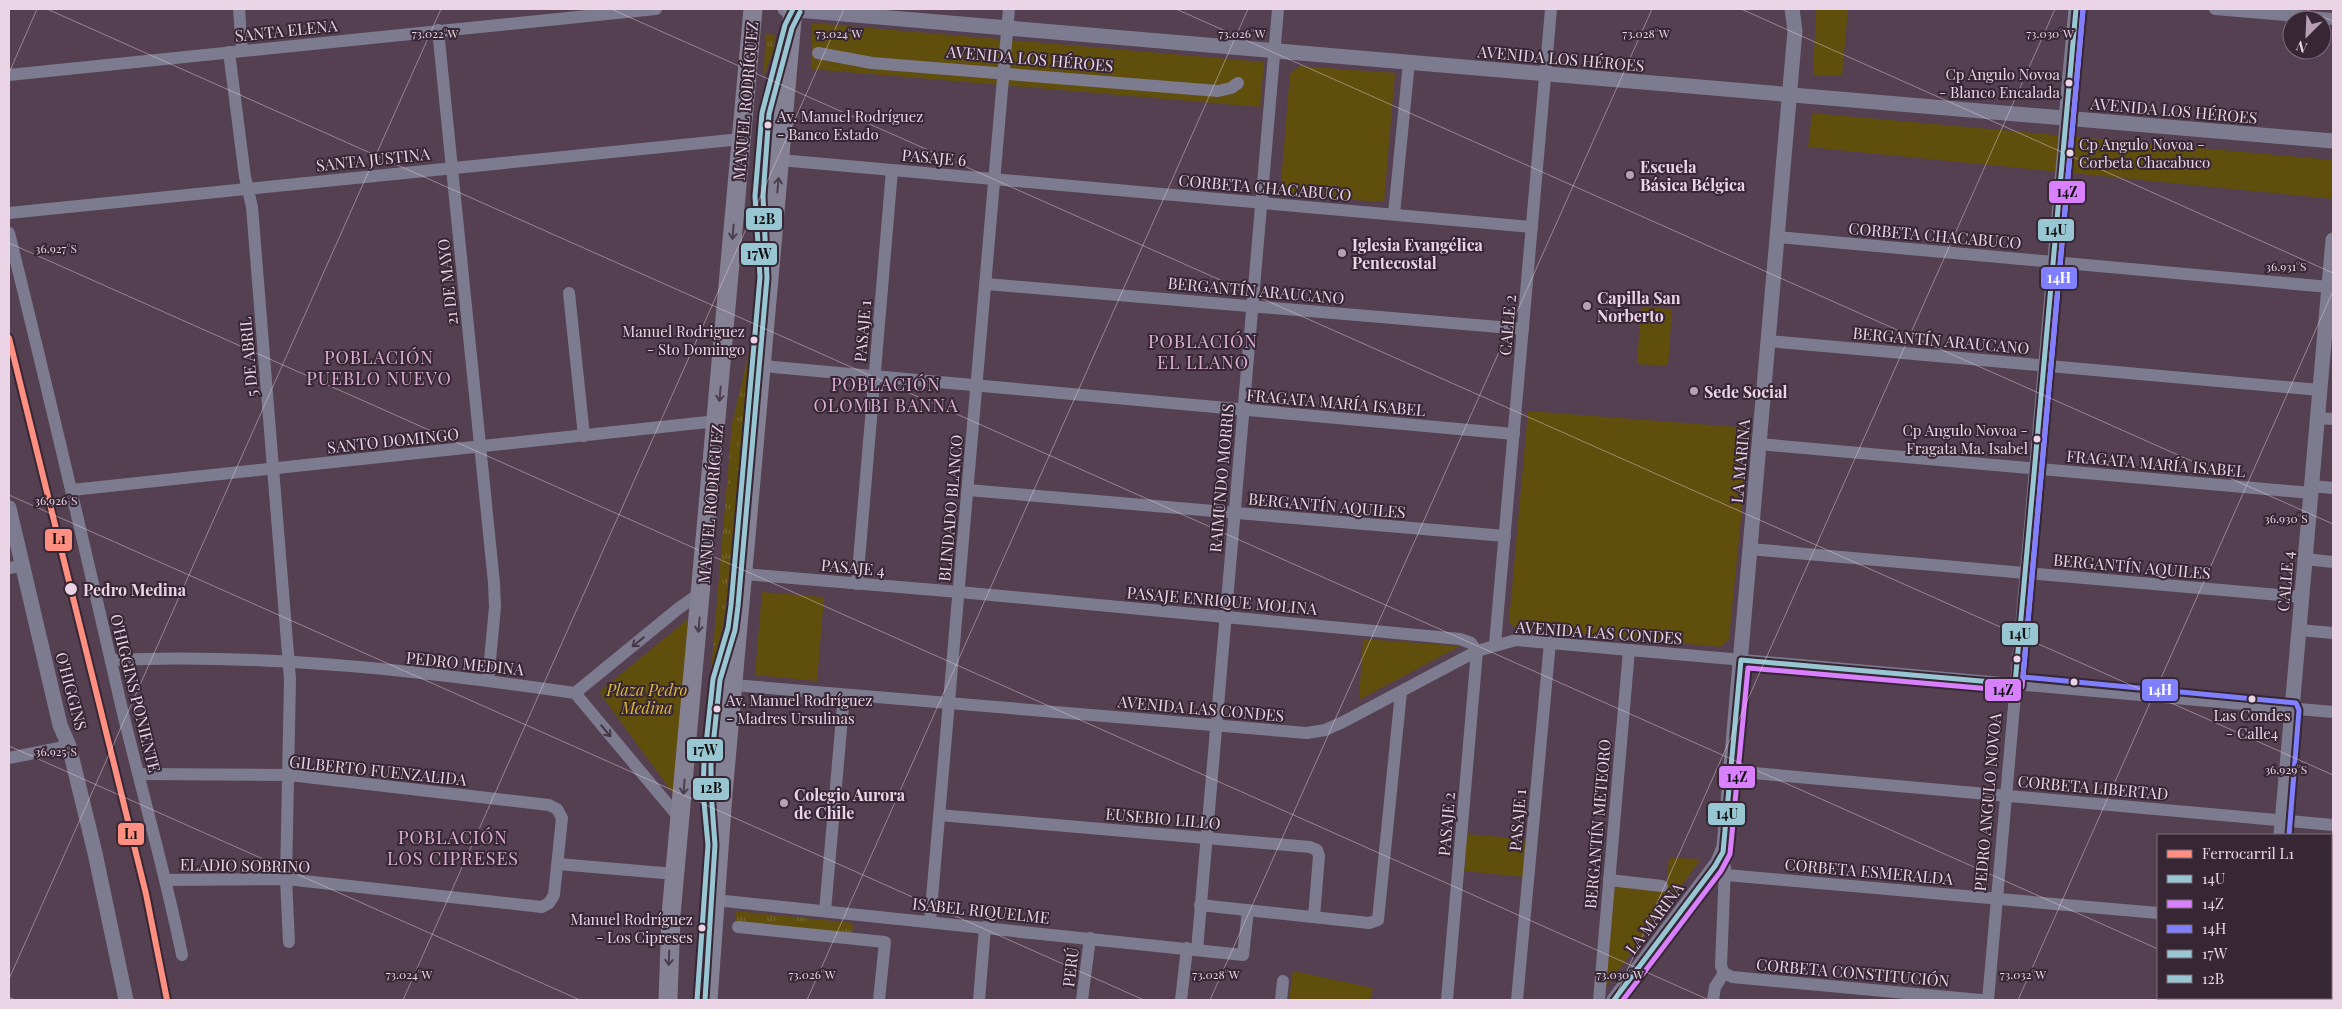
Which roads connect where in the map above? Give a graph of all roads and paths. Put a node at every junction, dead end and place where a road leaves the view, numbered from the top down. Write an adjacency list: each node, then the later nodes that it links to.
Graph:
1 (240, 9): 14 (street, 5 DE ABRIL)
2 (656, 9): 13 (street, SANTA ELENA)
3 (753, 9): 24 (main road, MANUEL RODRÍGUEZ)
4 (790, 9): 12 (street, AVENIDA LOS HÉROES); 26 (main road)
5 (1010, 9): 12 (street, BLINDADO BLANCO)
6 (1278, 9): 15 (street, RAIMUNDO MORRIS)
7 (1551, 9): 19 (street, CALLE 2)
8 (1792, 9): 22 (street, LA MARINA)
9 (2076, 9): 23 (street, PEDRO ANGULO NOVOA)
10 (2214, 9): 11 (street)
11 (2333, 19)
12 (1008, 28): 15 (street, AVENIDA LOS HÉROES); 18 (street, BLINDADO BLANCO)
13 (438, 30): 14 (street, SANTA ELENA); 27 (street, 21 DE MAYO)
14 (236, 51): 20 (street, SANTA ELENA); 30 (street, 5 DE ABRIL)
15 (1275, 51): 17 (street, AVENIDA LOS HÉROES); 31 (street, RAIMUNDO MORRIS)
16 (818, 53): 18 (street, AVENIDA LOS HÉROES)
17 (1409, 62): 19 (street, AVENIDA LOS HÉROES); 33 (street)
18 (1004, 74): 21 (street, AVENIDA LOS HÉROES); 29 (street, BLINDADO BLANCO)
19 (1546, 74): 22 (street, AVENIDA LOS HÉROES); 34 (street, CALLE 2)
20 (9, 75)
21 (1238, 83)
22 (1790, 95): 23 (street, AVENIDA LOS HÉROES); 36 (street, LA MARINA)
23 (2066, 119): 25 (street, AVENIDA LOS HÉROES); 38 (street, PEDRO ANGULO NOVOA)
24 (741, 139): 27 (street, SANTA JUSTINA); 54 (main road, MANUEL RODRÍGUEZ, one-way to 54)
25 (2333, 141)
26 (780, 160): 28 (street, PASAJE 6); 46 (main road, one-way to 26)
27 (452, 168): 30 (street, SANTA JUSTINA); 58 (street, 21 DE MAYO)
28 (892, 170): 29 (street, PASAJE 6); 48 (street, PASAJE 1)
29 (995, 179): 31 (street, CORBETA CHACABUCO); 40 (street, BLINDADO BLANCO)
30 (248, 189): 32 (street, SANTA JUSTINA); 60 (street, 5 DE ABRIL)
31 (1261, 202): 33 (street, CORBETA CHACABUCO); 42 (street, RAIMUNDO MORRIS)
32 (9, 213)
33 (1394, 214): 34 (street, CORBETA CHACABUCO)
34 (1532, 226): 43 (street, CALLE 2)
35 (9, 234): 62 (street, O'HIGGINS PONIENTE)
36 (1777, 237): 38 (street, CORBETA CHACABUCO); 44 (street, LA MARINA)
37 (2333, 240): 39 (street, CALLE 4)
38 (2053, 262): 39 (street, CORBETA CHACABUCO); 47 (street, PEDRO ANGULO NOVOA)
39 (2331, 277): 45 (street, CALLE 4)
40 (986, 284): 42 (street, BERGANTÍN ARAUCANO); 49 (street, BLINDADO BLANCO)
41 (569, 293): 56 (street)
42 (1252, 306): 43 (street, BERGANTÍN ARAUCANO); 51 (street, RAIMUNDO MORRIS)
43 (1523, 329): 55 (street, CALLE 2)
44 (1768, 341): 47 (street, BERGANTÍN ARAUCANO); 57 (street, LA MARINA)
45 (2329, 343): 50 (street, CALLE 4)
46 (762, 366): 48 (street, FRAGATA MARÍA ISABEL); 73 (main road)
47 (2044, 366): 50 (street, BERGANTÍN ARAUCANO); 59 (street, PEDRO ANGULO NOVOA)
48 (874, 377): 49 (street, FRAGATA MARÍA ISABEL); 74 (street, PASAJE 1)
49 (977, 386): 51 (street, FRAGATA MARÍA ISABEL); 63 (street, BLINDADO BLANCO)
50 (2320, 390): 52 (street, CALLE 4)
51 (1243, 410): 55 (street, FRAGATA MARÍA ISABEL); 66 (street, RAIMUNDO MORRIS)
52 (2318, 418): 53 (street); 64 (street, CALLE 4)
53 (2333, 419)
54 (717, 421): 56 (street, SANTO DOMINGO); 75 (main road, MANUEL RODRÍGUEZ)
55 (1514, 434): 67 (street, CALLE 2)
56 (584, 436): 58 (street, SANTO DOMINGO)
57 (1760, 444): 59 (street, FRAGATA MARÍA ISABEL); 68 (street, LA MARINA)
58 (481, 447): 60 (street, SANTO DOMINGO); 88 (street, 21 DE MAYO)
59 (2034, 468): 64 (street, FRAGATA MARÍA ISABEL); 72 (street, PEDRO ANGULO NOVOA)
60 (274, 469): 62 (street, SANTO DOMINGO); 87 (street, 5 DE ABRIL)
61 (2333, 488): 64 (street, FRAGATA MARÍA ISABEL)
62 (72, 490): 85 (street, O'HIGGINS PONIENTE)
63 (968, 490): 66 (street, BERGANTÍN AQUILES); 76 (street, BLINDADO BLANCO)
64 (2311, 490): 69 (street, CALLE 4)
65 (9, 508): 71 (street, O'HIGGINS)
66 (1234, 513): 67 (street, BERGANTÍN AQUILES); 78 (street, RAIMUNDO MORRIS)
67 (1505, 536): 82 (street, CALLE 2)
68 (1750, 549): 72 (street, BERGANTÍN AQUILES); 86 (street, LA MARINA)
69 (2305, 559): 70 (street); 77 (street, CALLE 4)
70 (2333, 562)
71 (16, 567): 98 (street, O'HIGGINS)
72 (2025, 573): 77 (street, BERGANTÍN AQUILES); 89 (street, PEDRO ANGULO NOVOA)
73 (744, 574): 74 (street, PASAJE 4); 90 (main road)
74 (857, 584): 76 (street, PASAJE 4)
75 (702, 592): 92 (street, one-way to 92); 105 (main road, MANUEL RODRÍGUEZ, one-way to 105)
76 (959, 592): 78 (street, PASAJE ENRIQUE MOLINA); 94 (street, BLINDADO BLANCO)
77 (2302, 597): 79 (street, CALLE 4)
78 (1225, 616): 84 (street, PASAJE ENRIQUE MOLINA); 97 (street, RAIMUNDO MORRIS)
79 (2298, 630): 80 (street); 95 (street, CALLE 4)
80 (2333, 633)
81 (1550, 642): 82 (street, AVENIDA LAS CONDES); 83 (street, AVENIDA LAS CONDES); 142 (street, PASAJE 1)
82 (1495, 644): 84 (street, AVENIDA LAS CONDES)
83 (1630, 650): 86 (street, AVENIDA LAS CONDES); 115 (street, BERGANTÍN METEORO)
84 (1477, 651): 91 (street, AVENIDA LAS CONDES); 141 (street, PASAJE 2)
85 (111, 660): 87 (street, PEDRO MEDINA); 101 (street, O'HIGGINS PONIENTE)
86 (1740, 660): 89 (street, AVENIDA LAS CONDES); 100 (street, LA MARINA)
87 (289, 661): 88 (street, PEDRO MEDINA); 102 (street, 5 DE ABRIL)
88 (488, 681): 92 (street, PEDRO MEDINA)
89 (2015, 684): 95 (street, AVENIDA LAS CONDES); 103 (street, PEDRO ANGULO NOVOA)
90 (733, 685): 93 (street, AVENIDA LAS CONDES); 118 (main road)
91 (1401, 692): 97 (street, AVENIDA LAS CONDES); 123 (street)
92 (575, 694): 105 (street, one-way to 105)
93 (844, 695): 94 (street, AVENIDA LAS CONDES); 121 (street)
94 (949, 704): 97 (street, AVENIDA LAS CONDES); 104 (street, BLINDADO BLANCO)
95 (2292, 709): 96 (street, AVENIDA LAS CONDES); 107 (street, CALLE 4)
96 (2333, 712)
97 (1215, 726): 108 (street, RAIMUNDO MORRIS)
98 (68, 746): 99 (street); 133 (street, O'HIGGINS)
99 (9, 758)
100 (1731, 771): 103 (street, CORBETA LIBERTAD); 109 (street, LA MARINA)
101 (139, 774): 102 (street, GILBERTO FUENZALIDA); 114 (street, O'HIGGINS PONIENTE)
102 (289, 776): 110 (street, GILBERTO FUENZALIDA); 113 (street, 5 DE ABRIL)
103 (2005, 796): 107 (street, CORBETA LIBERTAD); 117 (street, PEDRO ANGULO NOVOA)
104 (939, 815): 108 (street, EUSEBIO LILLO); 124 (street, BLINDADO BLANCO)
105 (681, 820): 111 (main road, MANUEL RODRÍGUEZ)
106 (2333, 825): 107 (street, CORBETA LIBERTAD)
107 (2282, 828)
108 (1206, 838): 119 (street, RAIMUNDO MORRIS); 123 (street, EUSEBIO LILLO)
109 (1721, 857): 112 (street, LA MARINA); 144 (street, LA MARINA)
110 (558, 864): 111 (street); 113 (street, ELADIO SOBRINO)
111 (675, 874): 134 (main road, MANUEL RODRÍGUEZ, one-way to 134)
112 (1726, 875): 117 (street, CORBETA ESMERALDA); 131 (street, LA MARINA)
113 (286, 879): 114 (street, ELADIO SOBRINO); 128 (street, 5 DE ABRIL)
114 (166, 880): 130 (street, O'HIGGINS PONIENTE)
115 (1609, 880): 116 (street); 143 (street, BERGANTÍN METEORO)
116 (1662, 886)
117 (1996, 899): 122 (street, CORBETA ESMERALDA); 147 (street, PEDRO ANGULO NOVOA)
118 (715, 900): 121 (street, ISABEL RIQUELME); 135 (main road)
119 (1200, 905): 120 (street); 129 (street, RAIMUNDO MORRIS)
120 (1248, 910): 123 (street); 129 (street, ISABEL RIQUELME)
121 (825, 911): 124 (street, ISABEL RIQUELME)
122 (2157, 913)
123 (1314, 917)
124 (930, 921): 126 (street, ISABEL RIQUELME)
125 (738, 927): 136 (street)
126 (985, 927): 127 (street, ISABEL RIQUELME); 137 (street)
127 (1090, 938): 129 (street, ISABEL RIQUELME); 138 (street, PERÚ)
128 (289, 942)
129 (1192, 949): 139 (street, RAIMUNDO MORRIS)
130 (182, 955)
131 (1724, 973): 145 (street, LA MARINA); 146 (street, CORBETA CONSTITUCIÓN)
132 (1283, 981): 140 (street)
133 (126, 1000)
134 (668, 1000)
135 (708, 1000)
136 (880, 1000)
137 (979, 1000)
138 (1082, 1000)
139 (1181, 1000)
140 (1281, 1000)
141 (1446, 1000)
142 (1517, 1000)
143 (1599, 1000)
144 (1614, 1000)
145 (1713, 1000)
146 (1981, 1000)
147 (1988, 1000)

